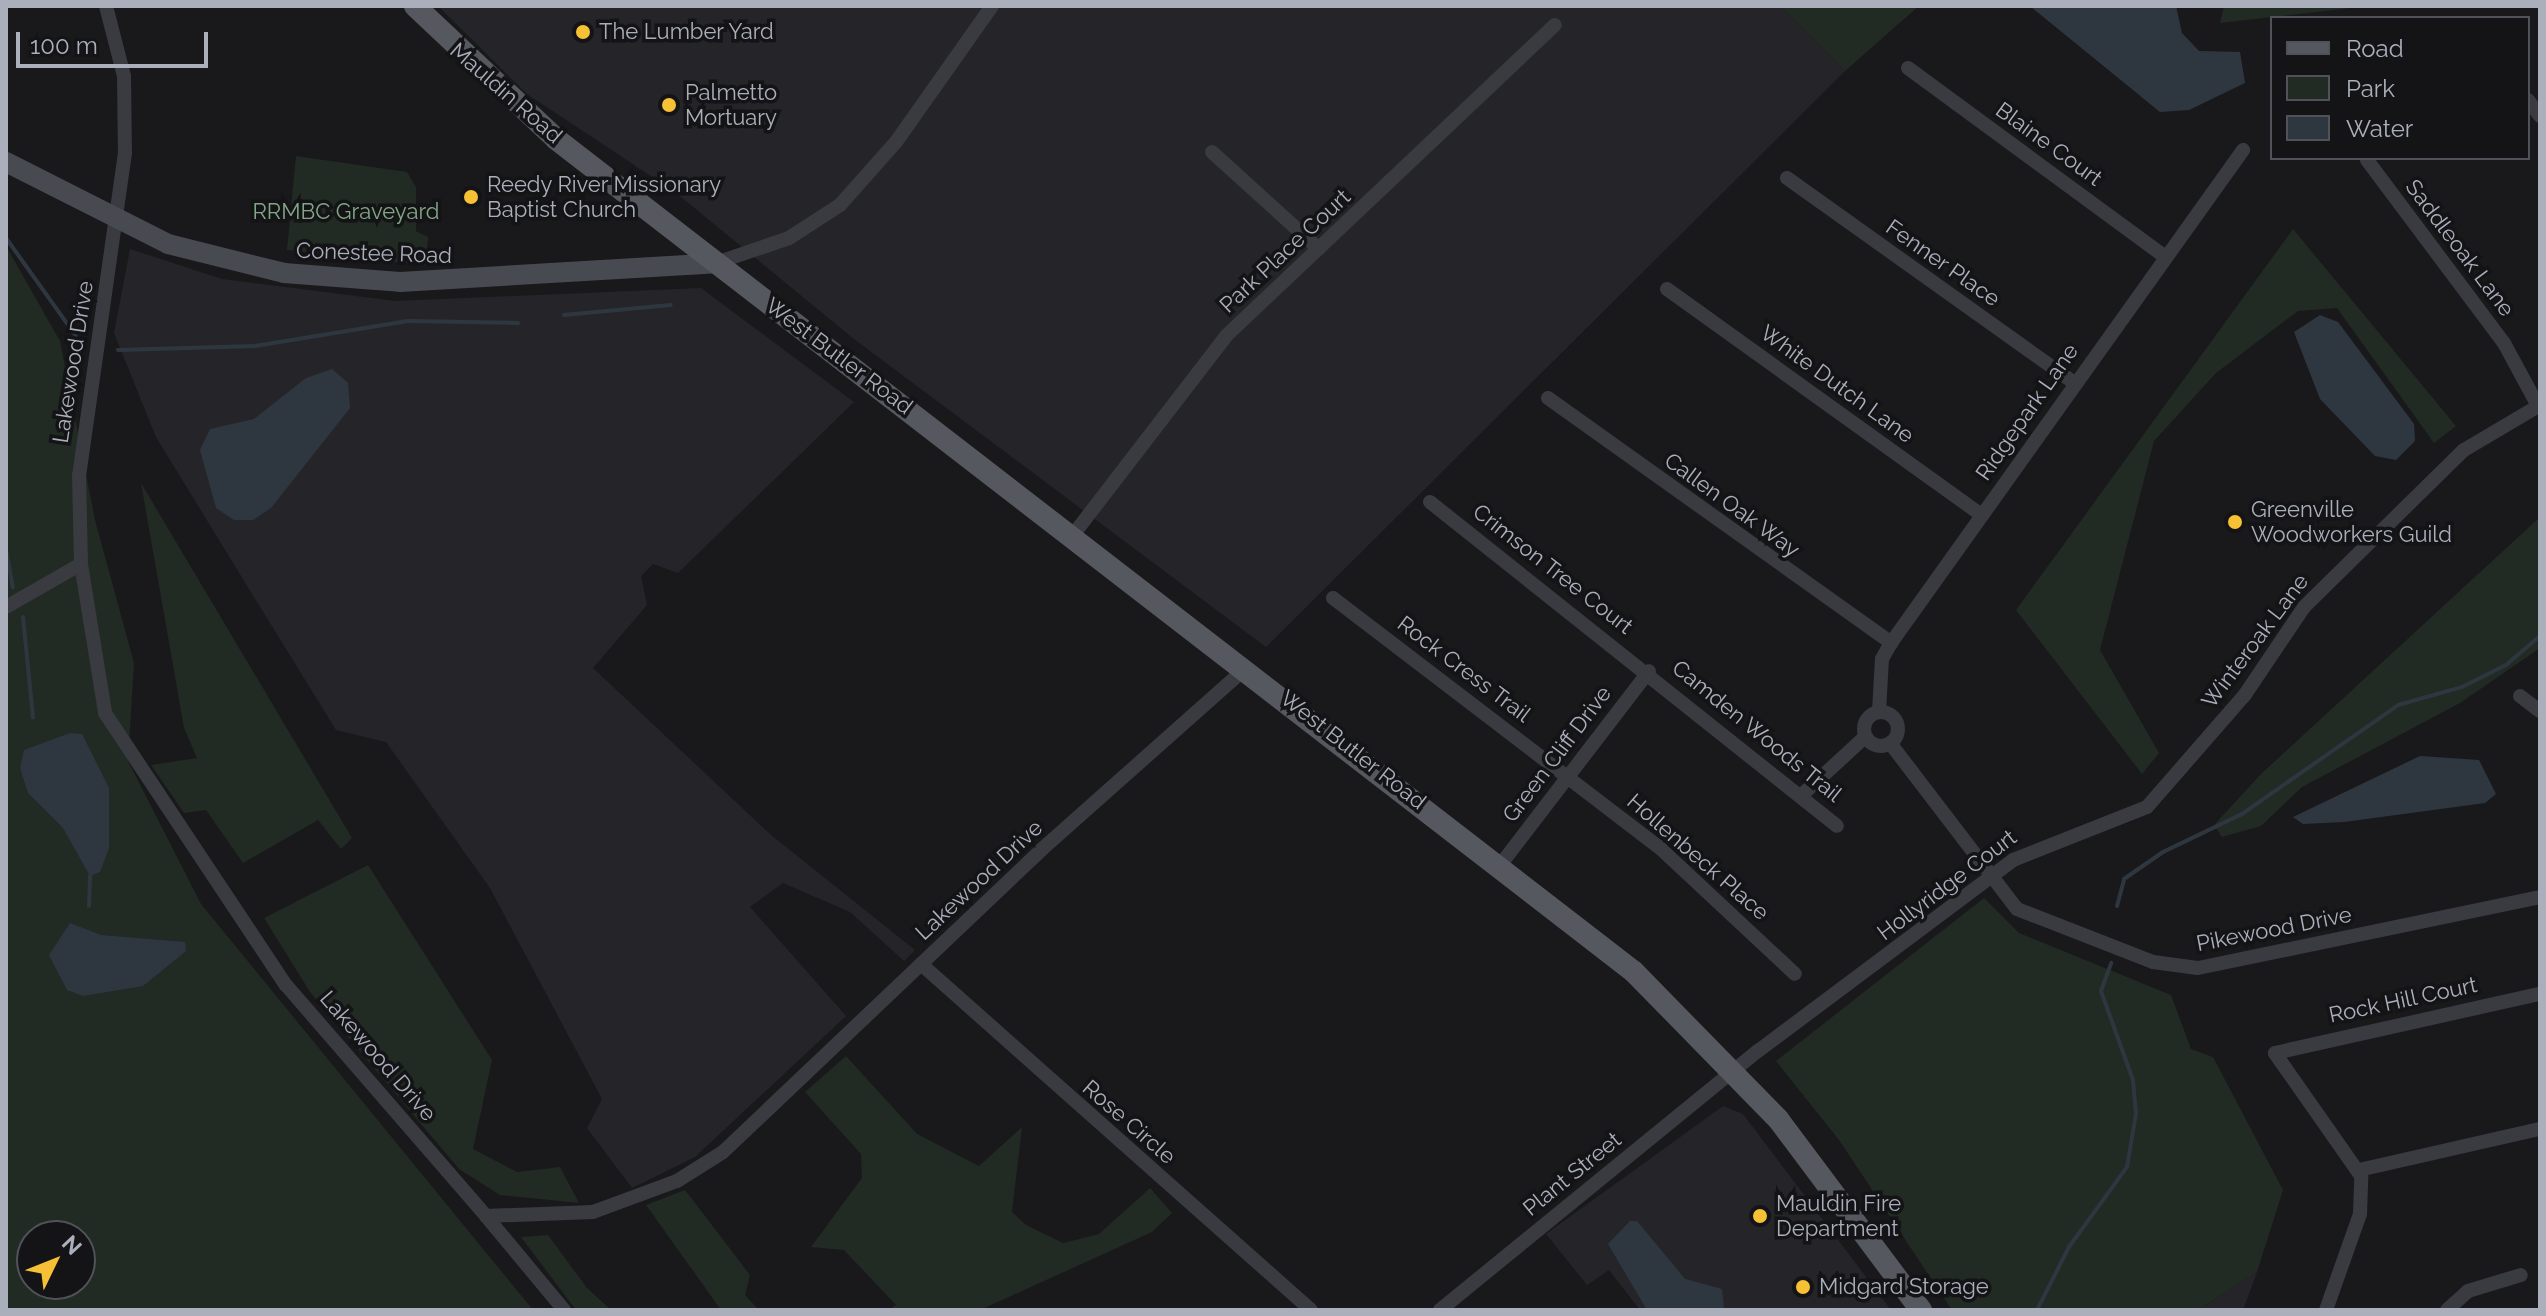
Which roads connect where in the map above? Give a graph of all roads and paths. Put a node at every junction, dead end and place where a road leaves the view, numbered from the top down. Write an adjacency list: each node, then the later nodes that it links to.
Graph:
1 (106, 6): 11 (street, Lakewood Drive)
2 (415, 6): 14 (main road, Mauldin Road)
3 (992, 6): 14 (street)
4 (1555, 25): 12 (street, Park Place Court)
5 (1908, 68): 13 (street, Blaine Court)
6 (2243, 150): 13 (street, Ridgepark Lane)
7 (1212, 152): 12 (street)
8 (2367, 160): 18 (street, Saddleoak Lane)
9 (6, 162): 11 (main road, Conestee Road)
10 (1787, 178): 16 (street, Fenner Place)
11 (117, 221): 14 (main road, Conestee Road); 22 (street, Lakewood Drive)
12 (1319, 249): 21 (street, Park Place Court)
13 (2164, 256): 16 (street, Ridgepark Lane)
14 (716, 263): 21 (main road, West Butler Road)
15 (1667, 289): 20 (street, White Dutch Lane)
16 (2074, 383): 20 (street, Ridgepark Lane)
17 (1548, 398): 25 (street, Callen Oak Way)
18 (2539, 405): 33 (street, Winteroak Lane)
19 (1430, 502): 27 (street, Crimson Tree Court)
20 (1982, 515): 25 (street, Ridgepark Lane)
21 (1073, 535): 26 (main road, West Butler Road)
22 (81, 564): 24 (street); 46 (street, Lakewood Drive)
23 (1333, 598): 34 (street, Rock Cress Trail)
24 (6, 607)
25 (1891, 643): 30 (street, Ridgepark Lane)
26 (1246, 668): 37 (main road, West Butler Road); 40 (street, Lakewood Drive)
27 (1649, 671): 34 (street, Green Cliff Drive); 35 (street, Camden Woods Trail)
28 (2520, 696): 29 (street)
29 (2540, 711)
30 (1879, 712): 31 (street); 32 (street)
31 (1866, 736): 32 (street); 35 (street)
32 (1890, 743): 38 (street)
33 (2189, 753): 38 (street, Hollyridge Court)
34 (1568, 776): 37 (street, Green Cliff Drive); 41 (street, Hollenbeck Place)
35 (1804, 793): 36 (street, Camden Woods Trail)
36 (1837, 826)
37 (1501, 864): 43 (main road, West Butler Road)
38 (1987, 878): 39 (street, Pikewood Drive); 43 (street, Hollyridge Court)
39 (2540, 897)
40 (921, 964): 46 (street, Lakewood Drive); 49 (street, Rose Circle)
41 (1795, 974)
42 (2540, 994): 45 (street, Rock Hill Court)
43 (1733, 1071): 50 (street, Plant Street); 51 (main road, West Butler Road)
44 (2540, 1129): 45 (street)
45 (2359, 1170): 52 (street)
46 (486, 1216): 48 (street)
47 (2521, 1275): 53 (street)
48 (564, 1310)
49 (1311, 1310)
50 (1440, 1310)
51 (1921, 1310)
52 (2326, 1310)
53 (2447, 1310)

